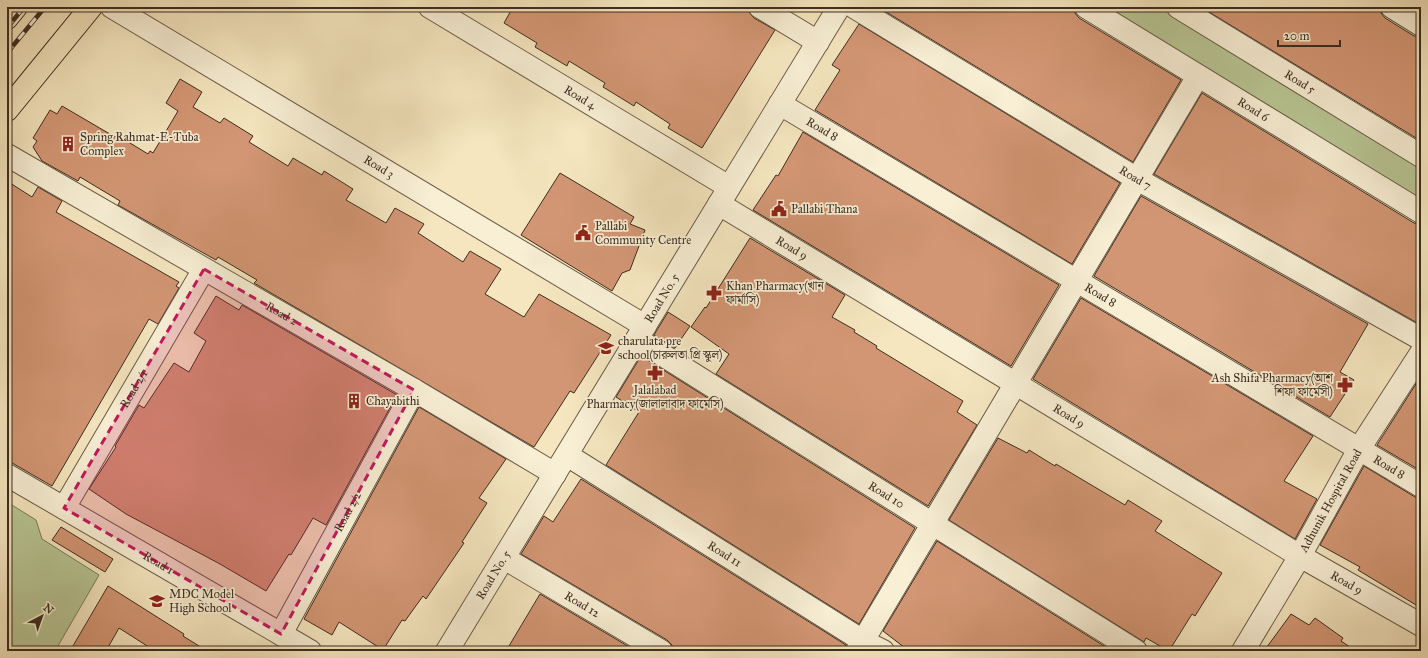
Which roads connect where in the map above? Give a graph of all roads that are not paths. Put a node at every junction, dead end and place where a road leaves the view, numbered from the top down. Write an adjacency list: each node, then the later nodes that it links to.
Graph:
1 (16, 7): 11 (main road)
2 (91, 7): 16 (main road)
3 (112, 7): 24 (street, Road 3)
4 (430, 7): 20 (street, Road 4)
5 (760, 7): 13 (street)
6 (839, 7): 13 (street, Road No. 5)
7 (854, 7): 19 (street, Road 7)
8 (1086, 7): 14 (street, Road 6)
9 (1392, 7): 12 (street)
10 (1184, 8): 18 (street, Road 5)
11 (7, 18)
12 (1421, 25)
13 (818, 42): 15 (street, Road No. 5)
14 (1198, 76): 19 (street); 21 (street, Road 6)
15 (780, 104): 20 (street, Road No. 5); 23 (street, Road 8)
16 (7, 110)
17 (7, 156): 22 (street, Road 2)
18 (1421, 156)
19 (1137, 179): 23 (street); 25 (street, Road 7)
20 (724, 196): 24 (street, Road No. 5); 27 (street, Road 9)
21 (1421, 212)
22 (204, 269): 28 (street, Road 2); 34 (street, Road 2/1)
23 (1076, 282): 27 (street); 29 (street, Road 8)
24 (641, 332): 30 (street, Road No. 5); 35 (street, Road 10)
25 (1421, 339)
26 (1421, 353): 29 (street, Adhunik Hospital Road)
27 (1016, 383): 35 (street); 36 (street, Road 9)
28 (414, 390): 31 (street, Road 2); 39 (street, Road 2/2)
29 (1359, 449): 33 (street, Road 8); 36 (street, Adhunik Hospital Road)
30 (567, 455): 31 (street, Road No. 5); 40 (street, Road 11)
31 (555, 474): 37 (street, Road No. 5)
32 (7, 475): 34 (street, Road 1)
33 (1421, 486)
34 (64, 508): 39 (street, Road 1)
35 (932, 523): 40 (street); 45 (street, Road 10)
36 (1300, 556): 38 (street, Road 9); 46 (street, Adhunik Hospital Road)
37 (504, 558): 42 (street, Road No. 5); 43 (street, Road 12)
38 (1421, 625)
39 (281, 634): 41 (street, Road 1)
40 (860, 646): 44 (street, Road 11)
41 (310, 651)
42 (447, 651)
43 (661, 651)
44 (883, 651)
45 (1136, 651)
46 (1243, 651)

